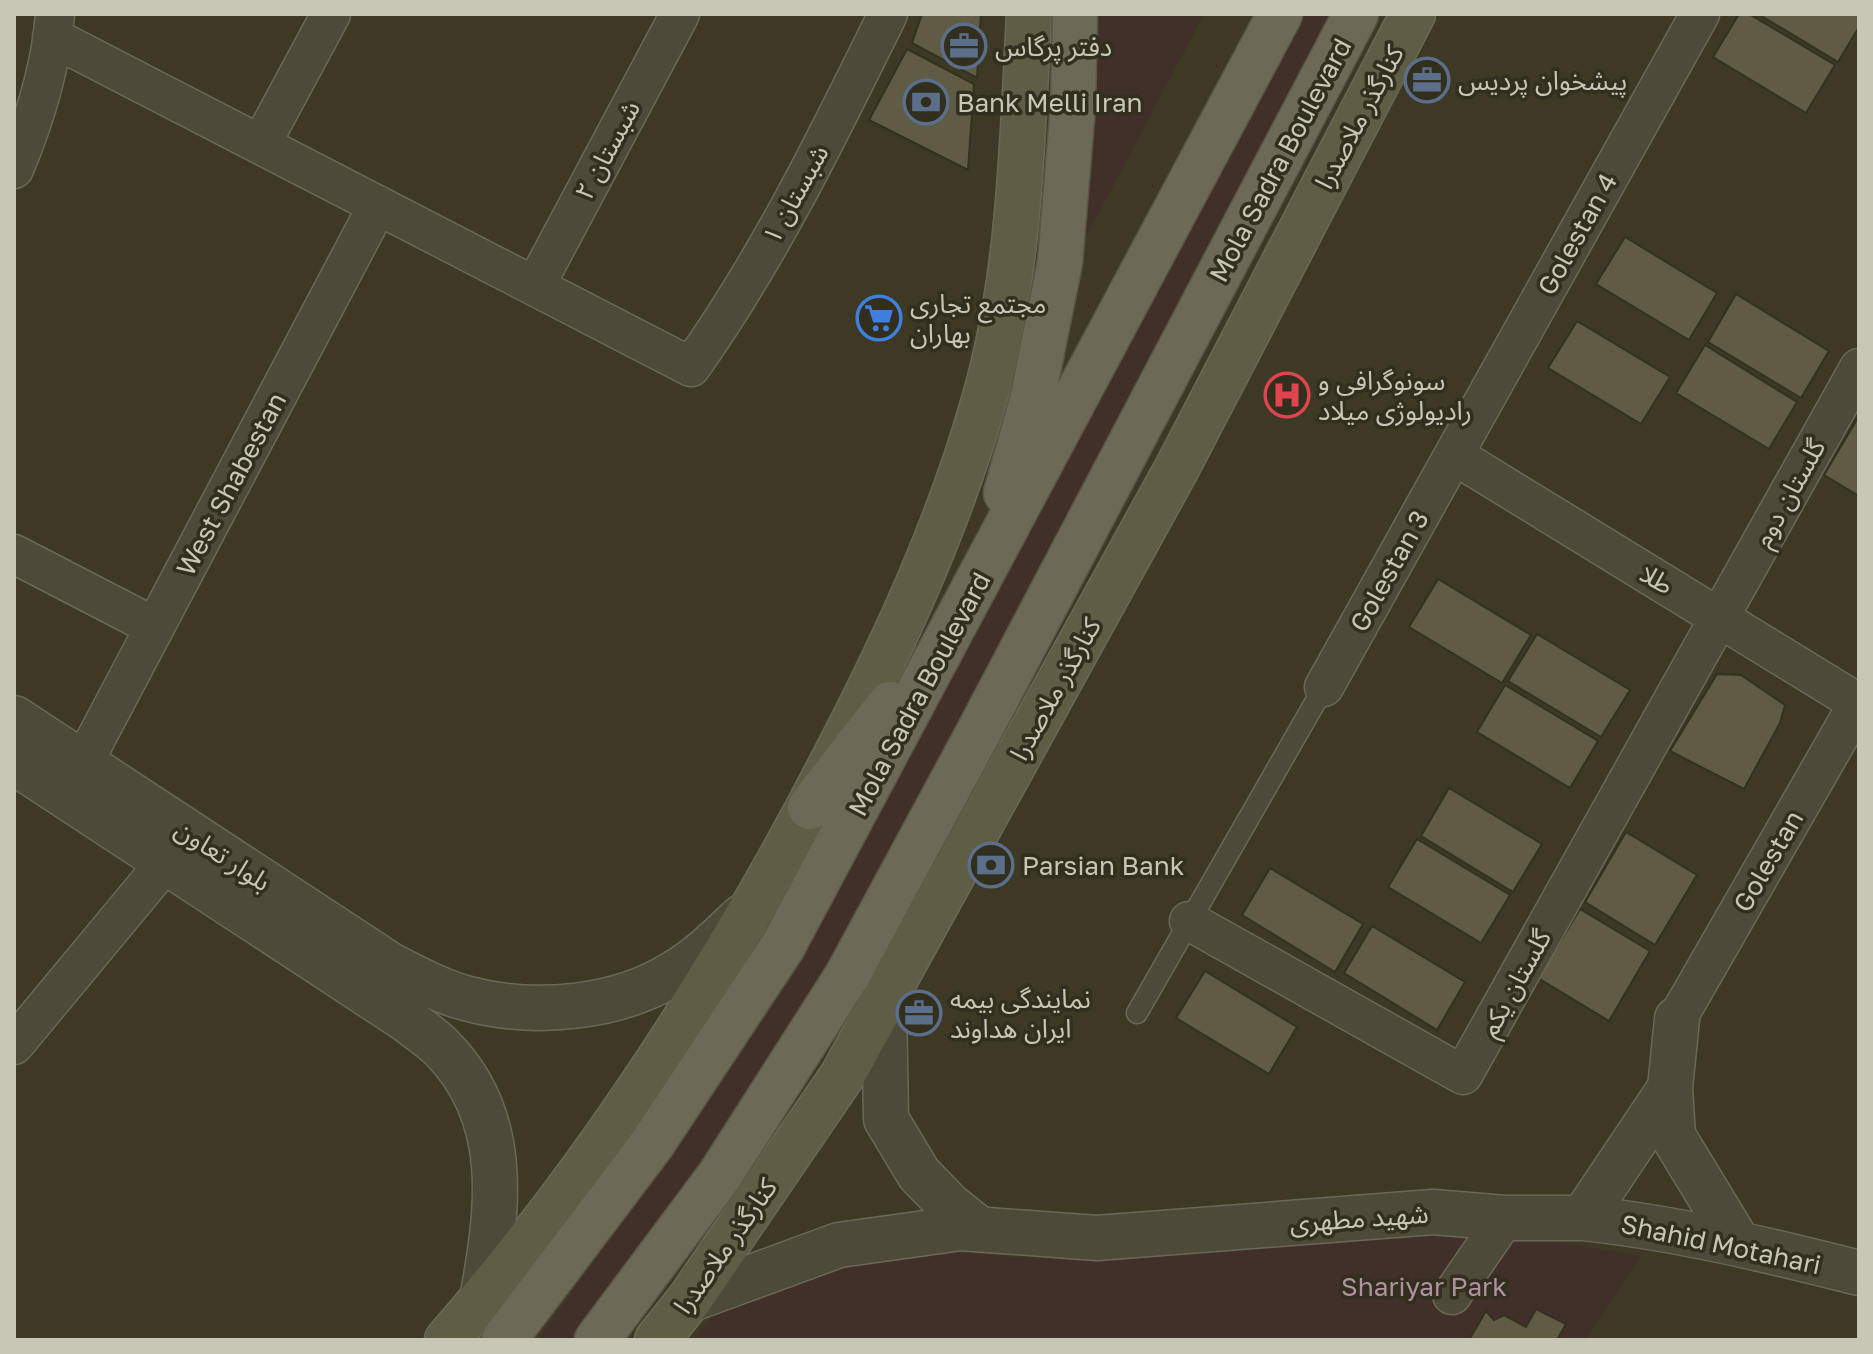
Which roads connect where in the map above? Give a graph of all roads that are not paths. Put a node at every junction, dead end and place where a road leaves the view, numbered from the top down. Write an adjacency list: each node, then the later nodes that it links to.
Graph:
1 (331, 14): 11 (street)
2 (680, 14): 14 (street, شبستان ۲)
3 (888, 14): 14 (street, شبستان ۱)
4 (1029, 14): 27 (main road)
5 (1075, 14): 18 (main road)
6 (1280, 14): 18 (main road, Mola Sadra Boulevard)
7 (1356, 14): 47 (main road, Mola Sadra Boulevard)
8 (1413, 14): 31 (main road, کنارگذر ملاصدرا)
9 (1700, 14): 16 (street, Golestan 4)
10 (54, 25): 11 (street); 12 (street)
11 (261, 144): 13 (street)
12 (14, 169)
13 (378, 205): 14 (street); 20 (street, West Shabestan)
14 (535, 286)
15 (1859, 368): 19 (street, گلستان دوم)
16 (1454, 455): 19 (street, طلا); 21 (street, Golestan 3)
17 (14, 554): 20 (street)
18 (984, 573): 27 (main road); 46 (main road, Mola Sadra Boulevard)
19 (1719, 617): 22 (street, طلا); 30 (street, گلستان یکم)
20 (155, 627): 25 (street, West Shabestan)
21 (1324, 687): 30 (lane)
22 (1859, 703): 34 (street, Golestan)
23 (14, 718): 25 (street, بلوار تعاون)
24 (14, 762): 26 (street, بلوار تعاون)
25 (83, 763): 26 (street, بلوار تعاون)
26 (109, 801): 28 (street, بلوار تعاون)
27 (810, 807): 29 (main road)
28 (176, 846): 32 (street, بلوار تعاون); 35 (street)
29 (755, 904): 32 (street); 43 (main road)
30 (1189, 921): 33 (lane)
31 (884, 1001): 39 (street); 44 (main road, کنارگذر ملاصدرا)
32 (421, 1004): 43 (street)
33 (1137, 1013)
34 (1677, 1019): 36 (street)
35 (14, 1045)
36 (1670, 1088): 38 (street); 40 (street)
37 (1505, 1218): 38 (street, شهید مطهری); 39 (street, شهید مطهری); 42 (street)
38 (1583, 1218): 40 (street, Shahid Motahari)
39 (979, 1229): 44 (street, شهید مطهری)
40 (1738, 1243): 41 (street, Shahid Motahari)
41 (1859, 1273)
42 (1452, 1295)
43 (482, 1300): 45 (main road)
44 (689, 1300): 48 (main road, کنارگذر ملاصدرا)
45 (447, 1340)
46 (504, 1340)
47 (597, 1340)
48 (657, 1340)

